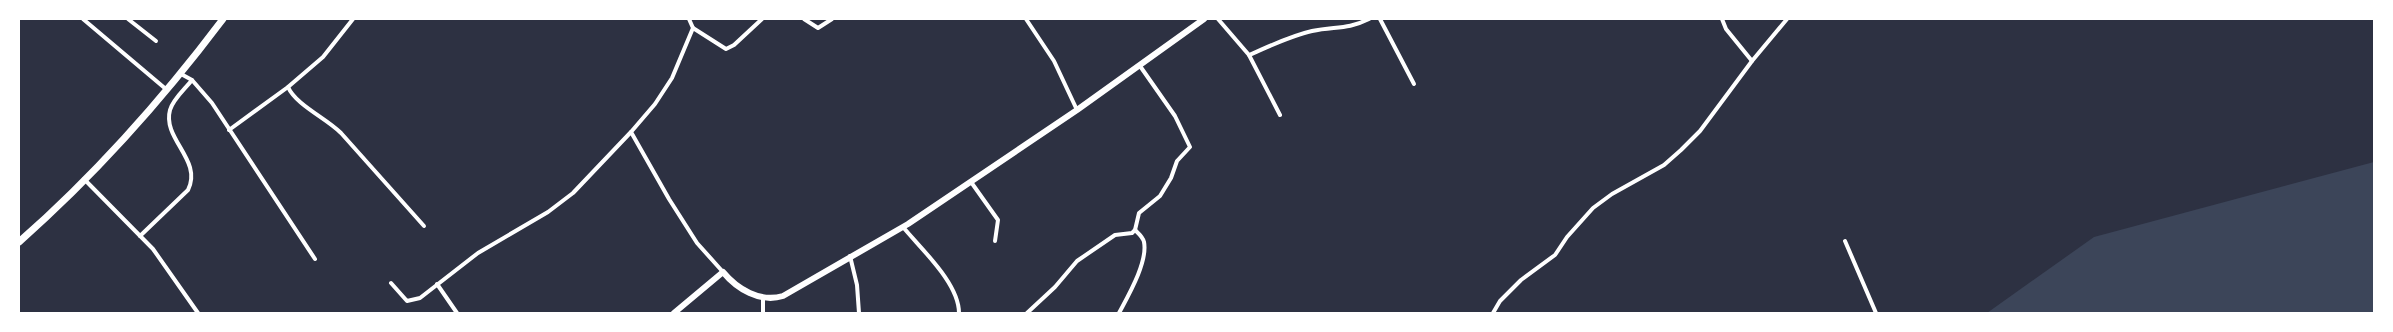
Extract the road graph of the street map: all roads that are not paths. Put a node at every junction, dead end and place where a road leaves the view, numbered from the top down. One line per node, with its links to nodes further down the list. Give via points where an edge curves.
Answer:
1 (83, 19): 25 (street)
2 (128, 19): 17 (street)
3 (223, 19): 21 (main road)
4 (354, 19): 24 (street, via 323,56)
5 (689, 19): 16 (street)
6 (762, 19): 16 (street, via 734,45 726,49)
7 (804, 19): 8 (street, via 818,28)
8 (832, 19)
9 (1026, 19): 26 (street, via 1054,61)
10 (1204, 19): 20 (street)
11 (1218, 19): 18 (street)
12 (1369, 19): 18 (street, via 1353,27 1293,36)
13 (1380, 19): 23 (street)
14 (1722, 19): 19 (street, via 1726,29)
15 (1787, 19): 19 (street)
16 (694, 28): 29 (street, via 672,78)
17 (156, 40)
18 (1249, 55): 27 (street)
19 (1752, 61): 53 (street, via 1700,131 1681,150 1664,165 1592,208 1555,255 1525,277 1500,301)
20 (1140, 66): 26 (street); 34 (street, via 1175,116 1190,147 1177,161 1160,196 1139,213)
21 (181, 74): 22 (street); 25 (main road)
22 (192, 80): 28 (street, via 203,91); 35 (street, via 173,104 169,122 191,168 192,182 188,190)
23 (1414, 84)
24 (288, 87): 28 (street); 32 (street, via 292,96 330,122 341,133)
25 (168, 91): 30 (main road)
26 (1077, 110): 31 (street)
27 (1280, 115)
28 (229, 130): 40 (street)
29 (631, 132): 41 (street, via 697,243); 43 (street, via 572,193 548,212 478,253)
30 (84, 179): 35 (street); 36 (main road)
31 (971, 182): 33 (street); 37 (street, via 998,220)
32 (424, 226)
33 (903, 227): 39 (street); 50 (street, via 952,287)
34 (1135, 230): 51 (street, via 1132,233 1115,235 1077,261 1055,287); 52 (street, via 1143,240 1145,248 1139,269)
35 (140, 236): 45 (street, via 178,283)
36 (20, 241)
37 (995, 241)
38 (1845, 241): 54 (street)
39 (850, 256): 44 (street, via 783,296); 49 (street, via 857,285)
40 (315, 259)
41 (722, 272): 44 (street, via 737,286); 47 (street)
42 (391, 283): 43 (street, via 404,298 412,302)
43 (437, 284): 46 (street)
44 (763, 298): 48 (street)
45 (198, 313)
46 (457, 313)
47 (674, 313)
48 (763, 313)
49 (859, 313)
50 (959, 313)
51 (1027, 313)
52 (1119, 313)
53 (1493, 313)
54 (1876, 313)

